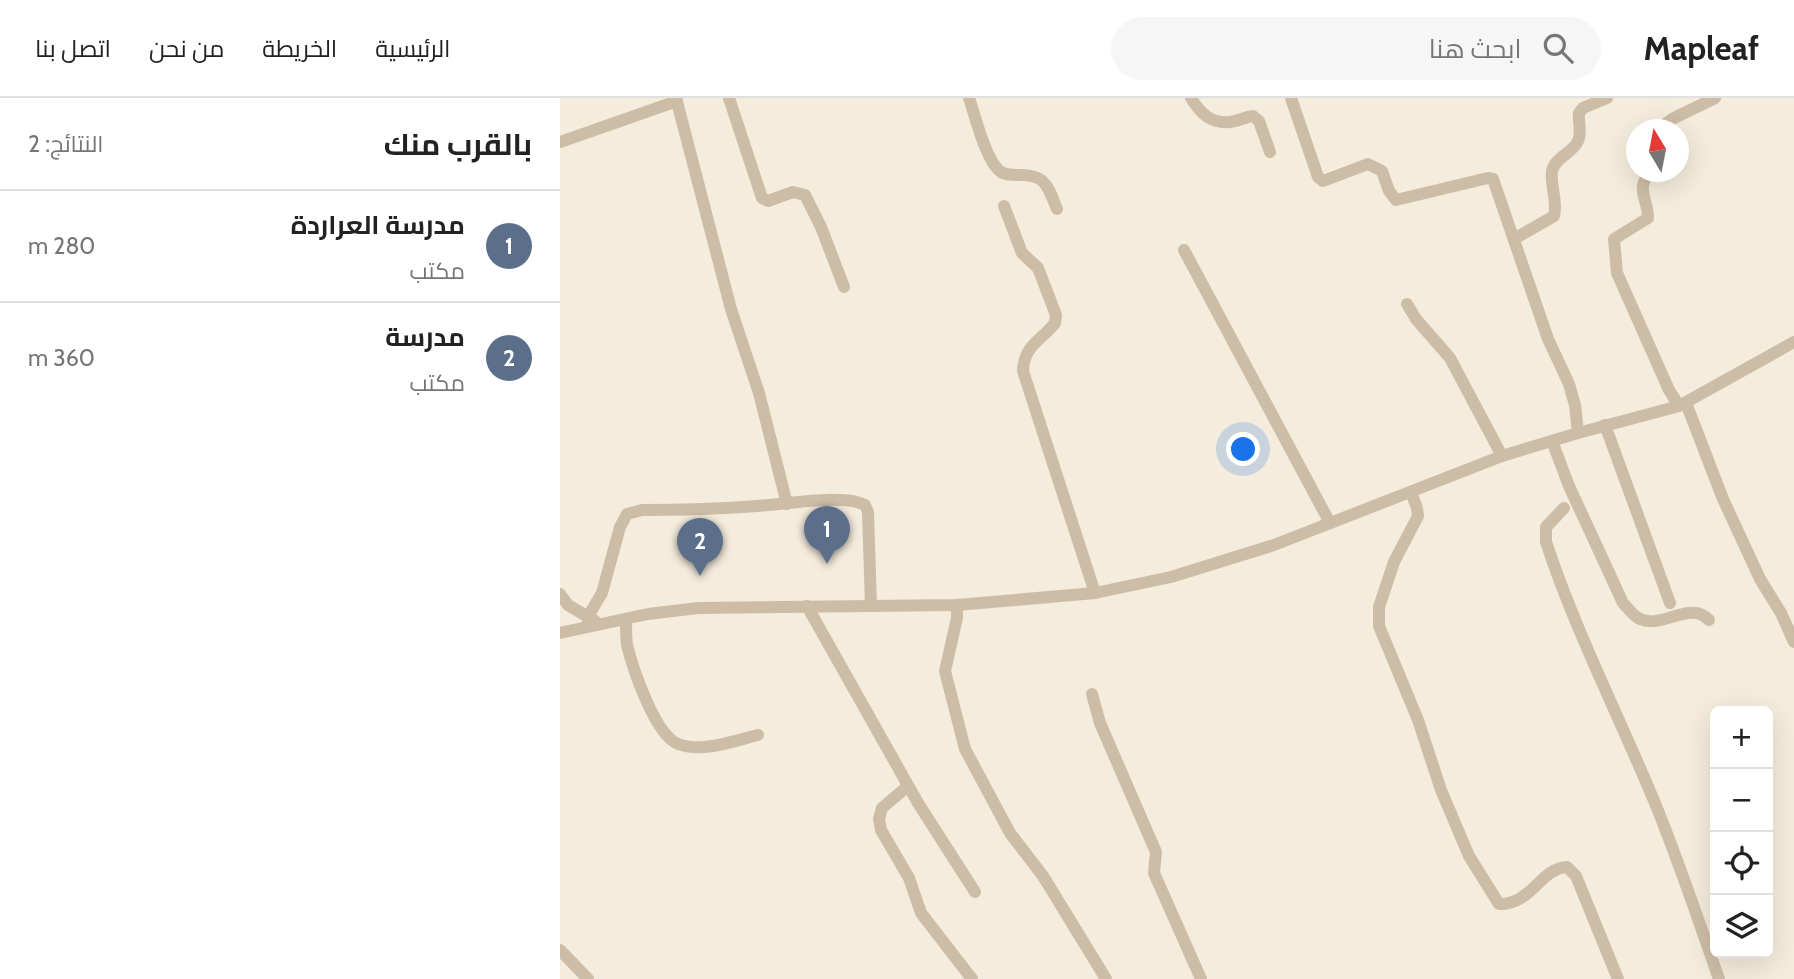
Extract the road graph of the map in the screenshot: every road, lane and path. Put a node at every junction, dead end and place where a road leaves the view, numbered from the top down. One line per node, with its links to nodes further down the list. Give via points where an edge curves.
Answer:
1 (729, 98): 16 (street, via 762,198 768,201 793,192 805,195)
2 (970, 98): 13 (street, via 998,169 1004,174 1042,179)
3 (1191, 98): 10 (street, via 1200,113 1214,120 1230,122 1254,116)
4 (1291, 98): 14 (street, via 1323,181 1368,164 1382,171 1396,200 1493,179)
5 (1607, 98): 14 (street, via 1579,113 1578,141 1554,166 1554,216)
6 (1715, 98): 8 (street)
7 (676, 99): 9 (street); 25 (street)
8 (1672, 119)
9 (560, 142)
10 (1270, 152)
11 (1645, 182): 19 (street, via 1647,218 1614,239 1616,267 1669,390)
12 (1004, 206): 28 (street, via 1016,243 1038,268 1056,315 1055,323 1023,358 1023,371)
13 (1057, 209)
14 (1514, 239): 21 (street, via 1548,339 1569,384)
15 (1184, 250): 27 (street)
16 (844, 287)
17 (1406, 304): 23 (street, via 1450,358)
18 (1793, 346): 19 (street)
19 (1683, 405): 20 (street); 39 (street, via 1760,579)
20 (1605, 425): 21 (street); 30 (street)
21 (1578, 433): 22 (street)
22 (1552, 441): 23 (street); 36 (street, via 1623,603 1637,618 1655,623 1692,612 1703,613)
23 (1502, 456): 24 (street)
24 (1411, 492): 27 (street); 49 (street, via 1418,516 1394,562 1379,607 1378,626 1469,856 1499,904 1520,901 1556,869 1571,870)
25 (787, 504): 33 (street, via 849,500 865,505); 34 (street, via 627,514 602,593)
26 (1564, 508): 50 (street, via 1546,527 1546,542 1660,817)
27 (1330, 523): 28 (street, via 1171,576)
28 (1095, 593): 31 (street)
29 (560, 594): 34 (street)
30 (1670, 603)
31 (957, 605): 33 (street); 47 (street, via 945,671 965,749 1010,833 1050,886)
32 (807, 606): 33 (street); 35 (street, via 698,608); 42 (street)
33 (871, 606)
34 (587, 618): 37 (street)
35 (626, 619): 37 (street); 41 (street, via 630,656 647,700 669,738 690,747)
36 (1709, 620)
37 (601, 624): 38 (street)
38 (560, 633)
39 (1794, 642)
40 (1092, 694): 48 (street, via 1104,734 1156,852 1154,873)
41 (758, 735)
42 (908, 786): 43 (street); 46 (street, via 882,808 881,830 909,878 922,913)
43 (975, 892)
44 (560, 950): 45 (street)
45 (588, 979)
46 (972, 979)
47 (1106, 979)
48 (1201, 979)
49 (1618, 979)
50 (1719, 979)

